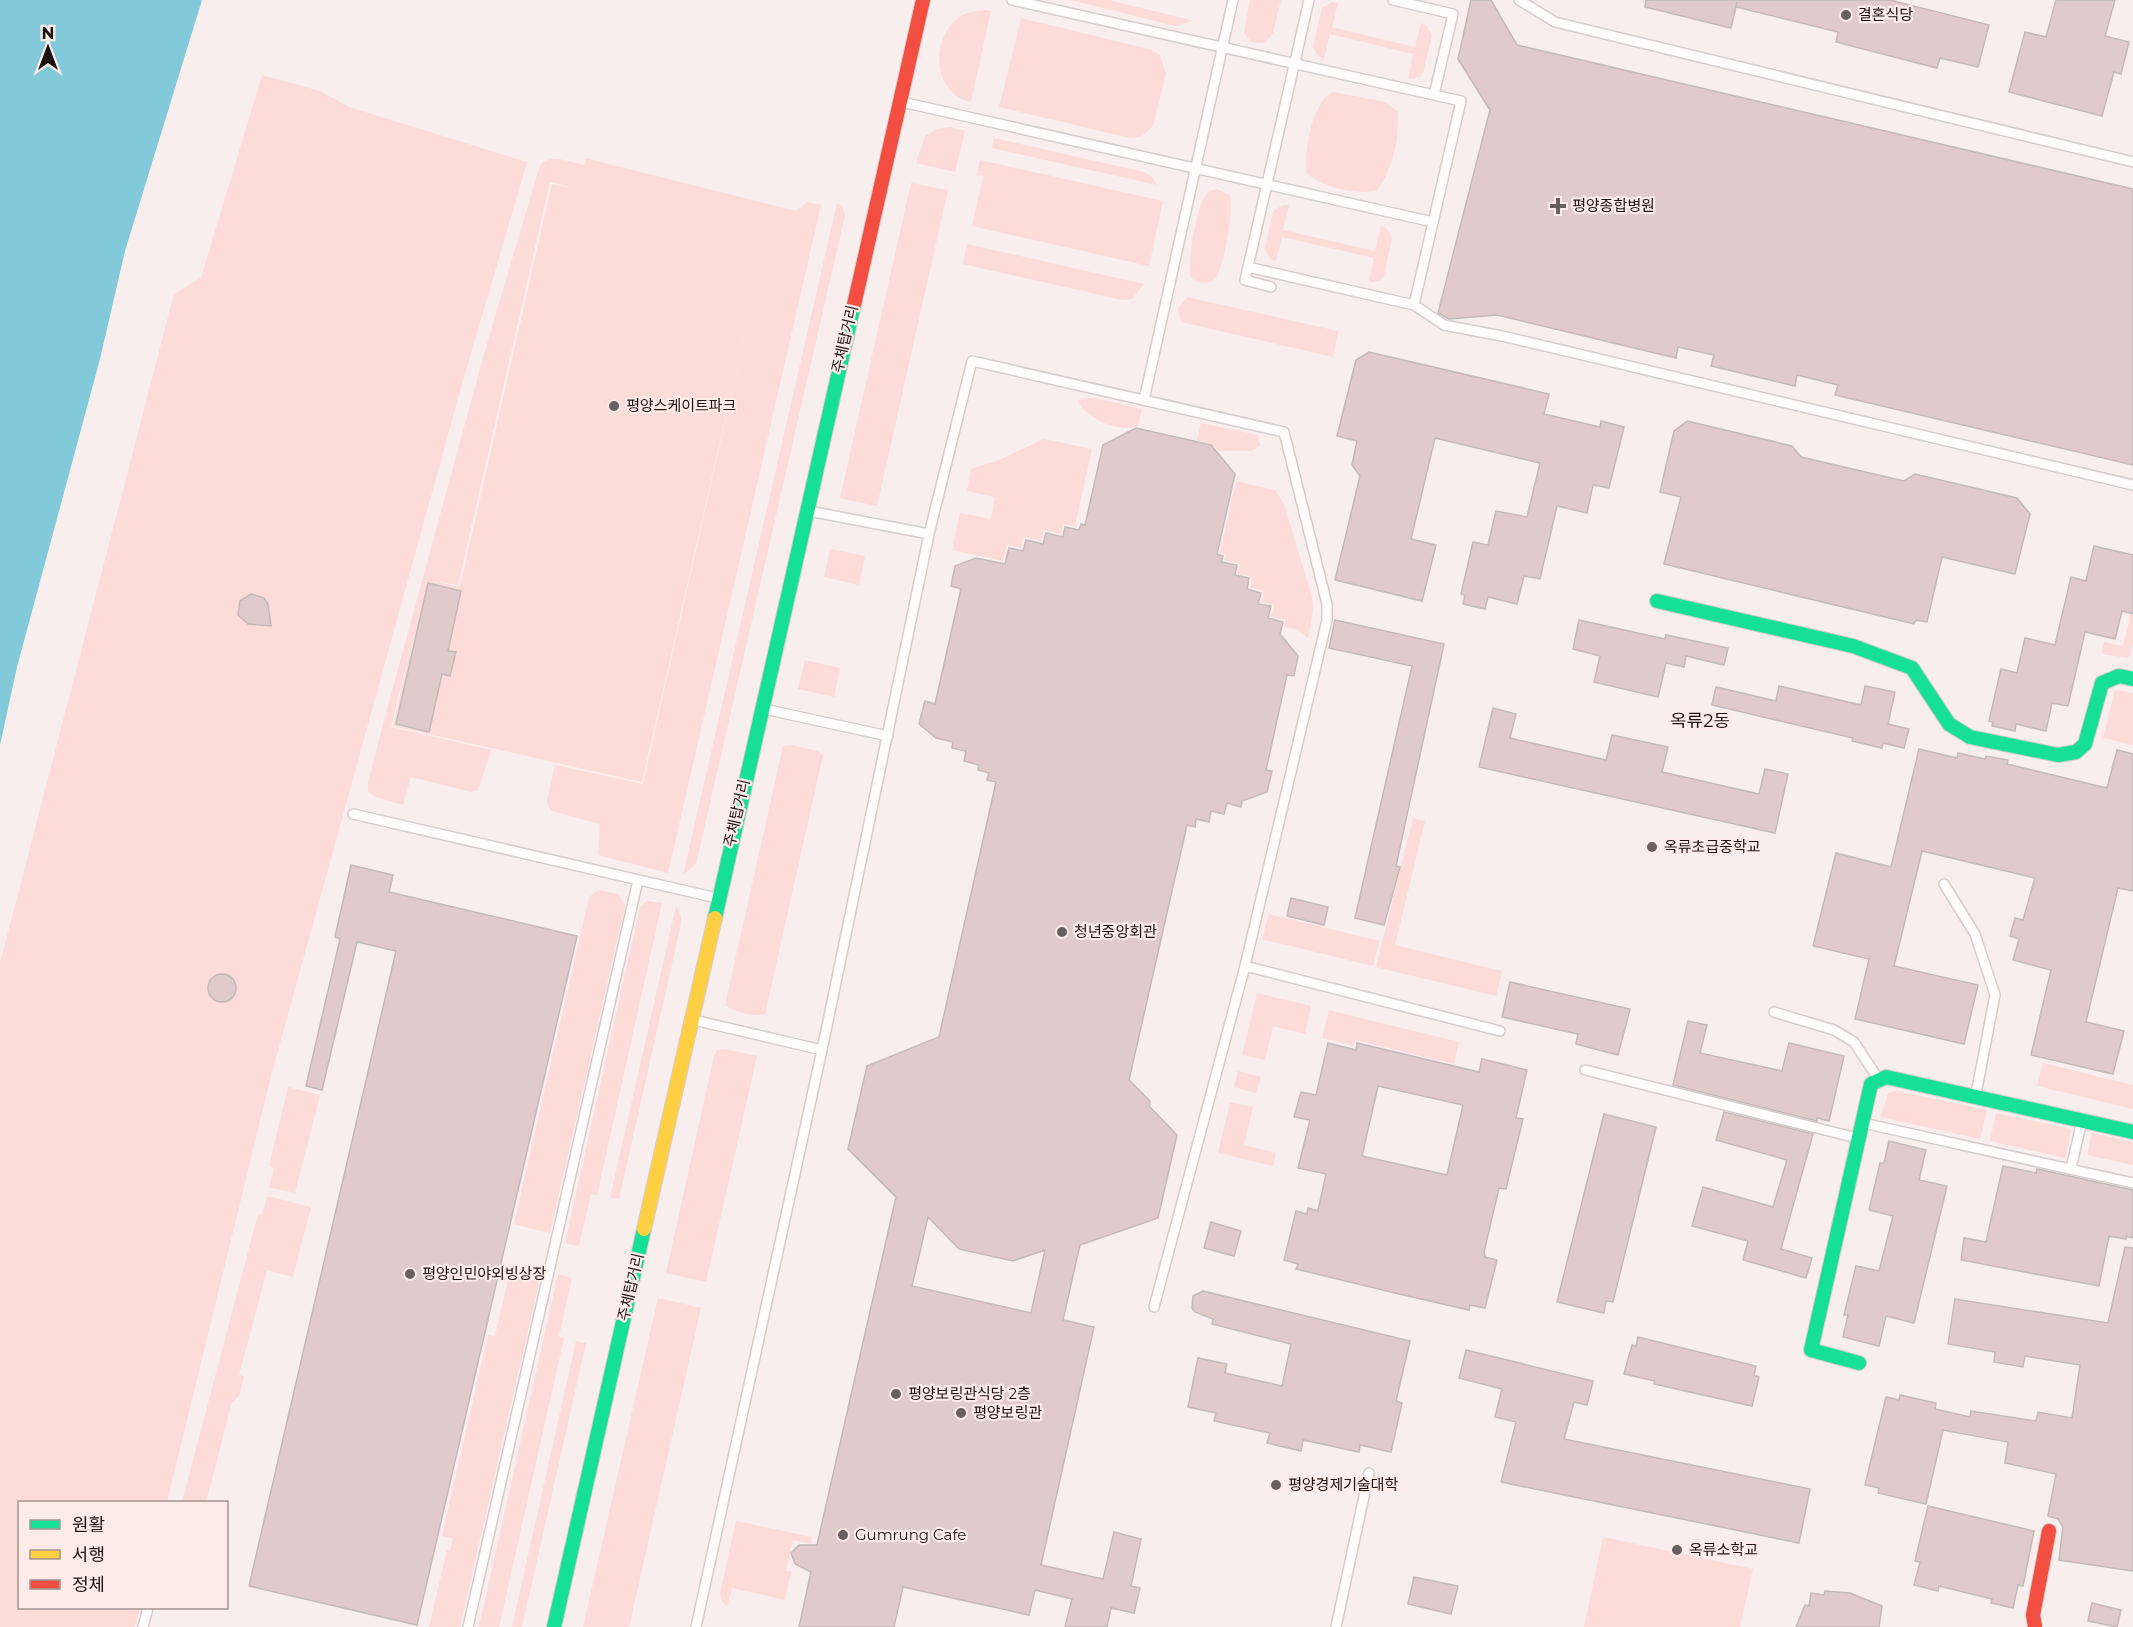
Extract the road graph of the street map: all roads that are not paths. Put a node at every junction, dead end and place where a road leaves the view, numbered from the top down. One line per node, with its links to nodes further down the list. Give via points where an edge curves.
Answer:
1 (923, 0): 10 (main road, 주체탑거리)
2 (1012, 0): 7 (lane)
3 (1233, 0): 7 (lane)
4 (1309, 0): 8 (lane)
5 (1393, 0): 9 (lane, via 1453,14)
6 (1519, 0): 11 (lane, via 1555,22)
7 (1223, 47): 8 (lane); 12 (lane)
8 (1295, 64): 9 (lane); 13 (lane)
9 (1434, 95): 14 (lane, via 1461,101)
10 (900, 101): 12 (lane); 20 (main road, 주체탑거리)
11 (2133, 162)
12 (1196, 168): 13 (lane); 18 (lane)
13 (1267, 184): 14 (lane); 15 (lane)
14 (1433, 222): 17 (lane)
15 (1248, 267): 16 (lane, via 1245,280); 17 (lane)
16 (1271, 286)
17 (1414, 305): 19 (lane, via 1444,325)
18 (1144, 400): 21 (lane, via 972,361); 30 (lane, via 1284,432 1327,604)
19 (2133, 485)
20 (806, 510): 21 (lane); 24 (main road, 주체탑거리)
21 (929, 534): 25 (lane)
22 (1657, 601): 23 (main road, via 1853,646 1912,668 1949,724 1970,737 2058,755 2076,752 2085,744 2102,683 2119,676)
23 (2133, 679)
24 (761, 708): 25 (lane); 29 (main road, 주체탑거리)
25 (888, 736): 34 (lane)
26 (353, 814): 27 (lane)
27 (638, 880): 29 (lane); 50 (lane)
28 (1944, 884): 37 (lane, via 1975,934 1995,995)
29 (717, 898): 32 (main road, 주체탑거리)
30 (1245, 966): 33 (lane); 44 (lane)
31 (1774, 1012): 36 (lane, via 1834,1030 1854,1042)
32 (692, 1019): 34 (lane); 51 (main road, 주체탑거리)
33 (1500, 1031)
34 (822, 1050): 52 (lane)
35 (1586, 1070): 41 (lane)
36 (1878, 1078): 37 (main road); 39 (main road, via 1871,1084)
37 (1976, 1097): 38 (main road)
38 (2082, 1120): 40 (main road); 42 (lane)
39 (1861, 1123): 41 (main road); 42 (lane)
40 (2133, 1132)
41 (1857, 1138): 45 (main road, via 1811,1350)
42 (2071, 1168): 43 (lane)
43 (2133, 1183)
44 (1154, 1307)
45 (1859, 1363)
46 (1369, 1473): 53 (lane)
47 (2049, 1531): 54 (main road, via 2033,1615)
48 (148, 1609): 49 (lane)
49 (143, 1627)
50 (468, 1627)
51 (554, 1627)
52 (696, 1627)
53 (1336, 1627)
54 (2036, 1627)

